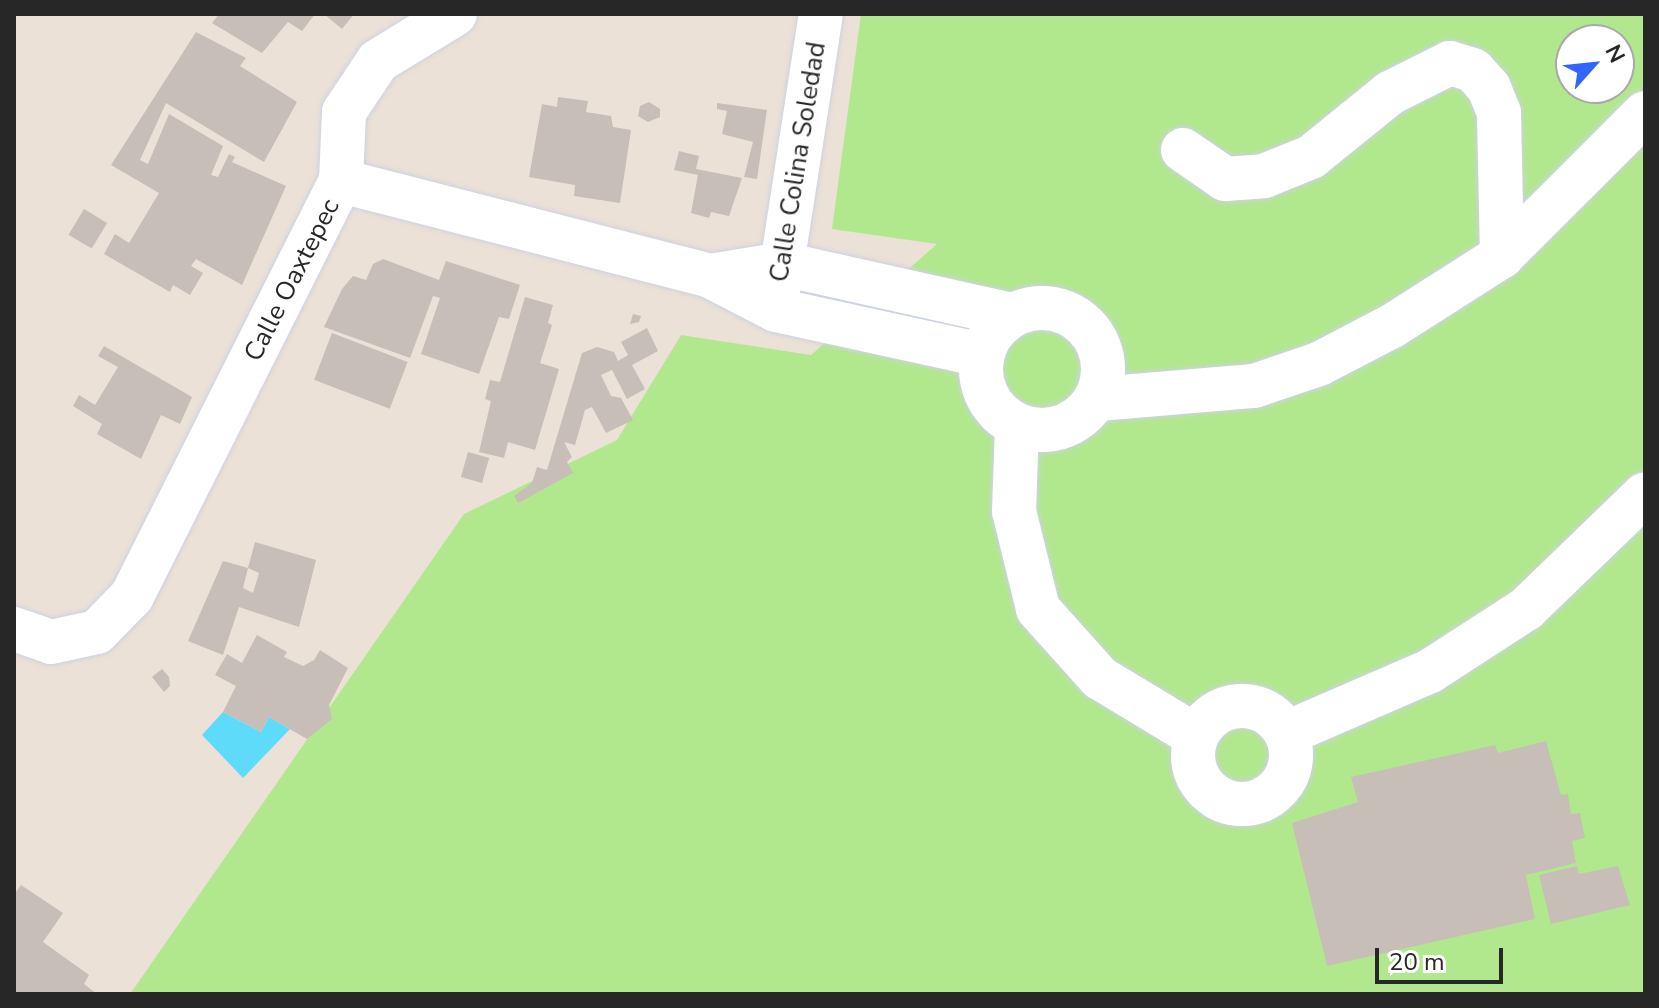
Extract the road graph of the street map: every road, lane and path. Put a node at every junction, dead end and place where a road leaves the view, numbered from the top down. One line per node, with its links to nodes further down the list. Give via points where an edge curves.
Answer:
1 (455, 14): 5 (street, via 378,61 344,112)
2 (821, 14): 7 (street, Calle Colina Soledad)
3 (1645, 113): 6 (street)
4 (1183, 150): 6 (street, via 1225,179 1264,176 1311,157 1390,93 1450,63 1473,70 1489,88 1499,113)
5 (341, 181): 8 (street, Calle Oaxtepec); 15 (street, Calle Oaxtepec, via 132,596 97,632 51,642)
6 (1502, 256): 12 (street, via 1392,326 1319,364 1254,386)
7 (783, 264): 8 (street, Calle Oaxtepec); 9 (street, Calle Colina Soledad); 10 (street)
8 (710, 276): 9 (street, Calle Oaxtepec)
9 (776, 310): 11 (street, Calle Oaxtepec)
10 (1011, 315): 11 (street, via 992,332); 12 (street, via 1041,307 1072,314 1095,337 1104,367)
11 (982, 355): 13 (street, via 982,383 995,409)
12 (1098, 399): 13 (street, via 1076,422 1045,432)
13 (1017, 426): 17 (street, via 1014,511 1038,609 1100,678)
14 (1645, 494): 16 (street, via 1526,609 1430,671)
15 (14, 629)
16 (1287, 733): 17 (street, via 1267,712 1241,705 1215,713); 17 (street, via 1292,765 1287,775 1275,794 1244,806 1212,795 1194,768)
17 (1196, 736)

